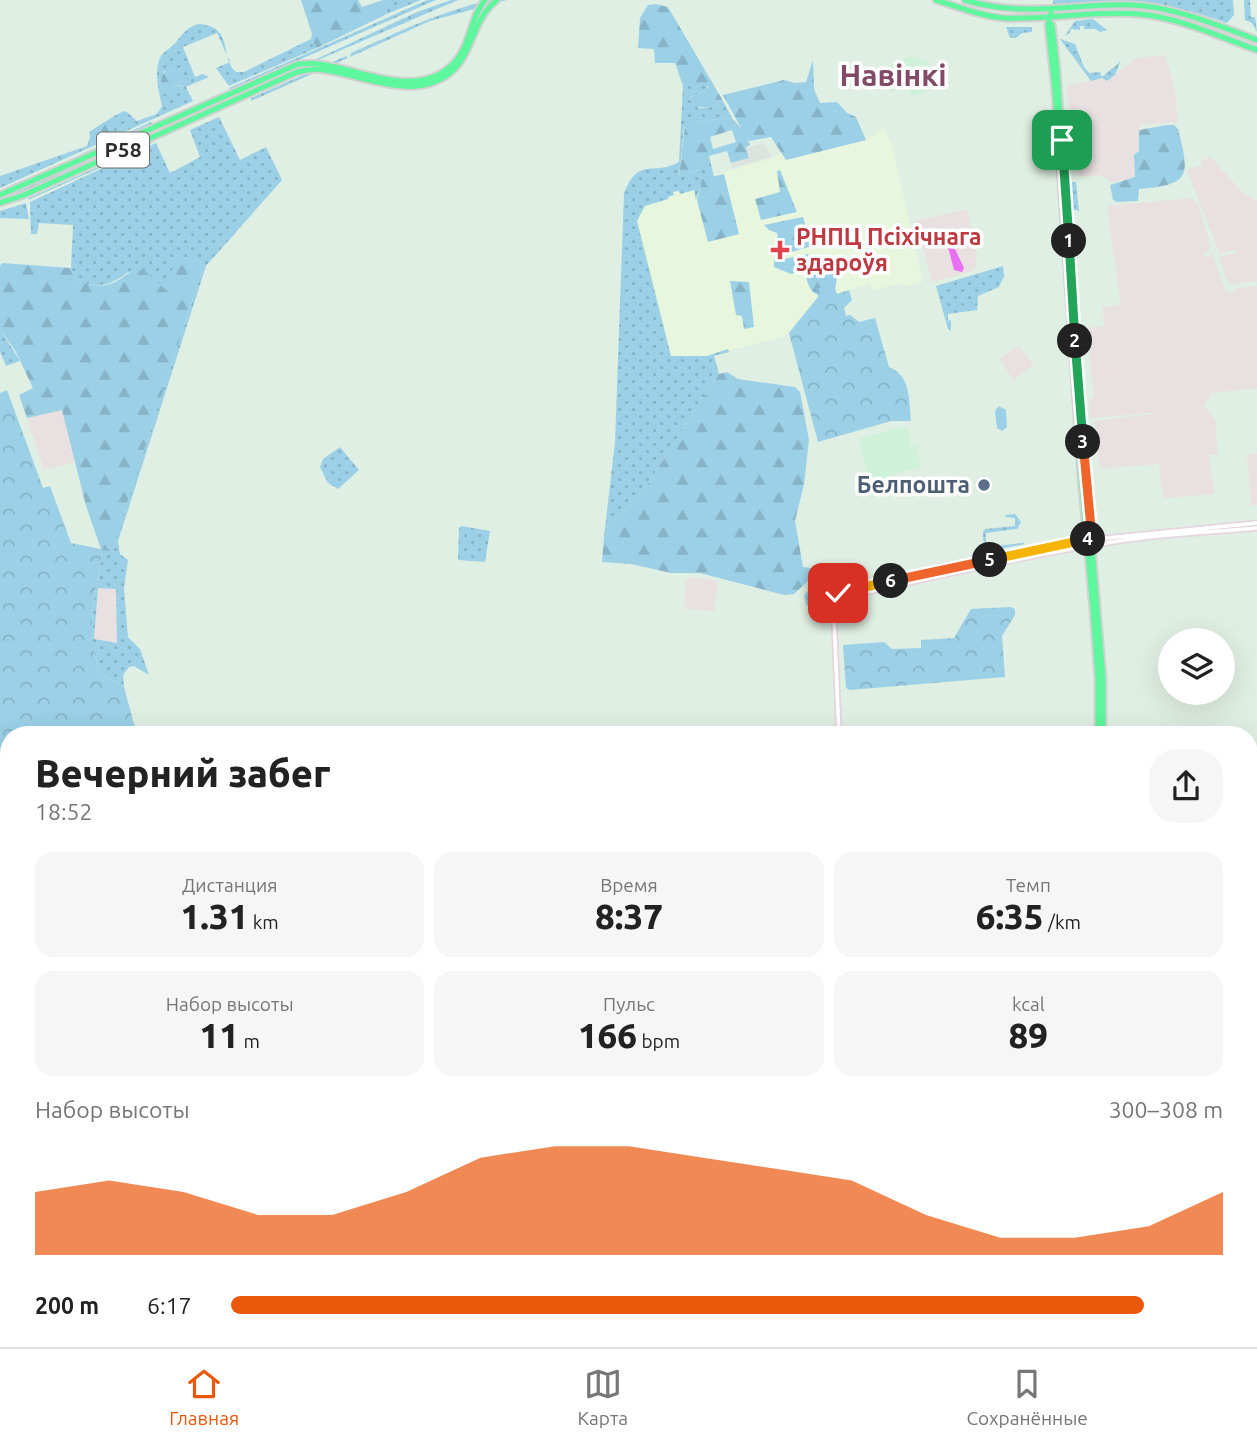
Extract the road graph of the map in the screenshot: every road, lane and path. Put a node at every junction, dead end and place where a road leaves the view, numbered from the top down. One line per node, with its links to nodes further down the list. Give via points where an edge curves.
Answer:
1 (485, 0): 13 (main road, Р58, via 462,52 434,76 391,81 316,63 298,64)
2 (497, 0): 13 (main road, Р58, via 478,21 466,55 443,78 418,85 391,85 313,69)
3 (936, 0): 8 (main road, via 1001,18)
4 (965, 0): 6 (main road, via 994,8)
5 (1101, 6): 6 (main road); 7 (main road); 9 (main road, via 1154,7)
6 (1052, 9): 8 (main road)
7 (1102, 14): 8 (main road); 11 (main road, via 1171,19)
8 (1049, 20): 17 (main road, via 1057,70)
9 (1236, 32): 10 (main road); 11 (main road)
10 (1257, 40)
11 (1233, 41): 12 (main road)
12 (1257, 50)
13 (274, 78): 14 (main road, Р58); 15 (main road, Р58)
14 (0, 195)
15 (0, 203)
16 (1257, 526): 17 (street)
17 (1090, 543): 18 (street); 18 (street, via 833,594); 20 (main road)
18 (833, 600): 19 (street)
19 (839, 726)
20 (1101, 726)

